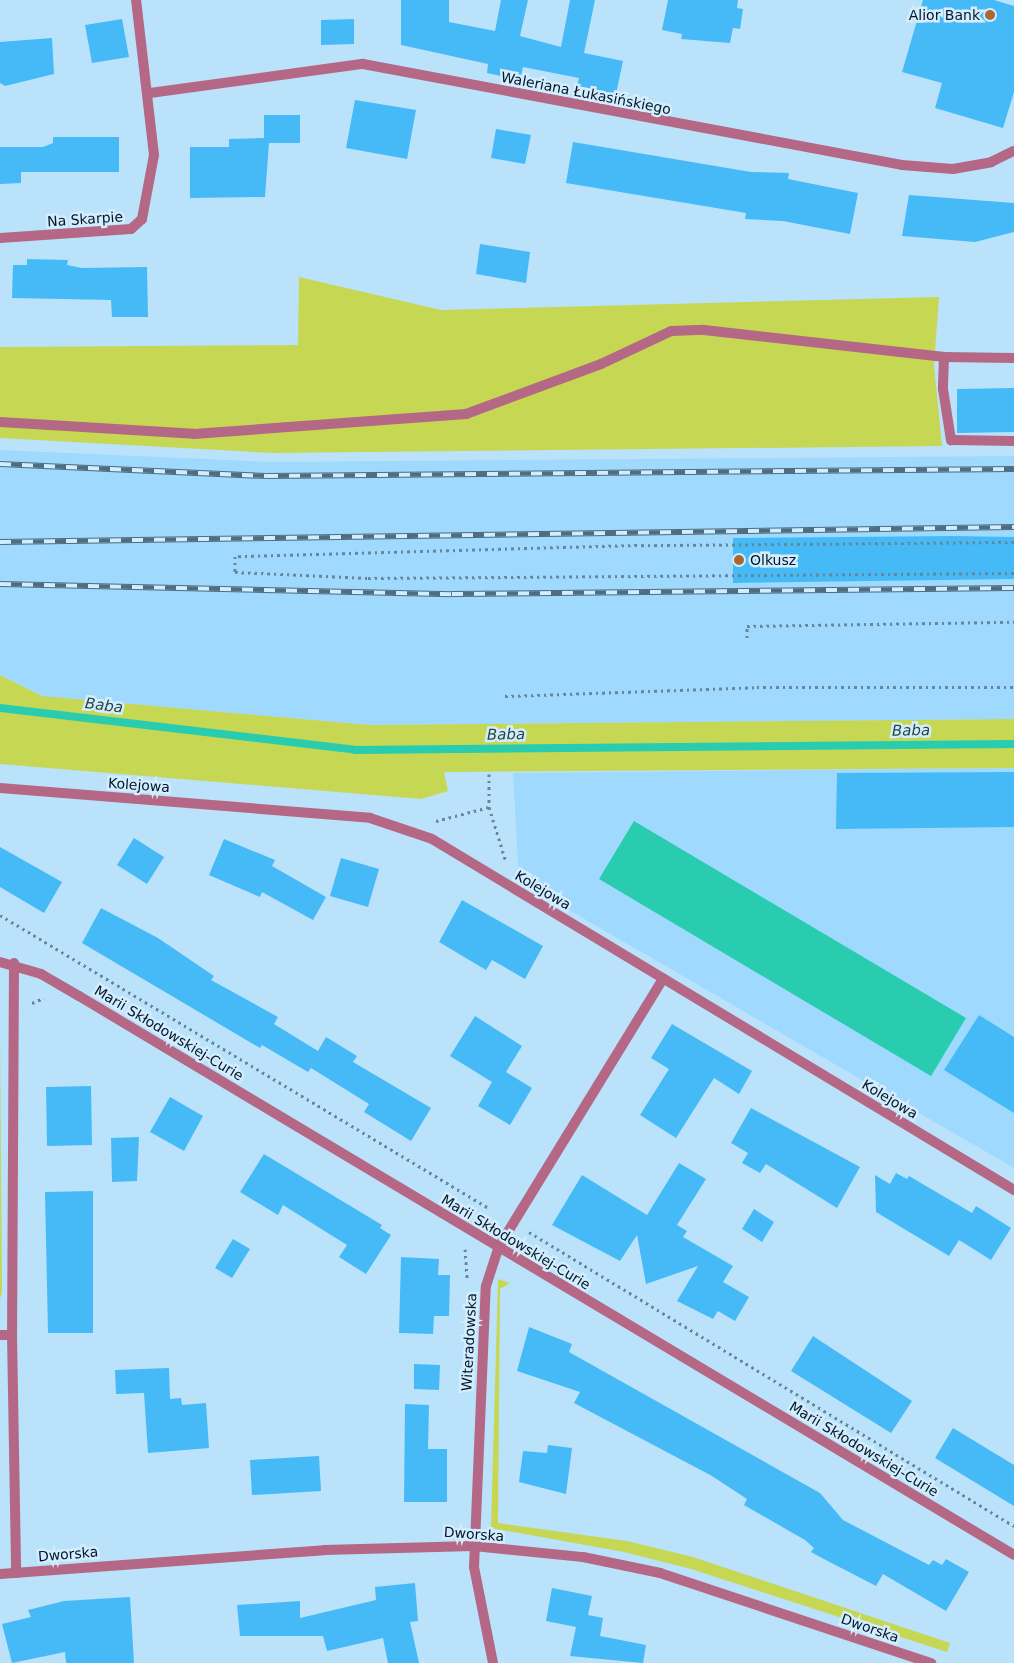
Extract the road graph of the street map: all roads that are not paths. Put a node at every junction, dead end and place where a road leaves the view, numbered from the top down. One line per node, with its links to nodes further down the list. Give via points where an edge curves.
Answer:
1 (136, 0): 2 (street)
2 (150, 93): 3 (street, Waleriana Łukasińskiego, via 363,64 902,165 953,169 991,162); 4 (street, Na Skarpie, via 154,155 147,206 131,229)
3 (1014, 151)
4 (0, 238)
5 (944, 357): 6 (street); 7 (street, via 704,330 671,330 601,364 466,414 194,434); 8 (street, via 943,389 951,440)
6 (1014, 358)
7 (0, 422)
8 (1014, 441)
9 (0, 788): 12 (street, Kolejowa, via 370,818 432,839)
10 (0, 962): 11 (street, Marii Skłodowskiej-Curie)
11 (14, 963): 14 (street, Marii Skłodowskiej-Curie, via 72,991); 16 (street)
12 (663, 979): 13 (street, Kolejowa); 14 (street, Witeradowska)
13 (1014, 1190)
14 (498, 1248): 17 (street, Witeradowska, via 486,1286); 18 (street, Marii Skłodowskiej-Curie)
15 (0, 1335): 16 (street)
16 (12, 1335): 19 (street)
17 (474, 1546): 19 (street, Dworska, via 324,1550); 21 (street, Witeradowska, via 474,1567); 22 (street, Dworska, via 583,1557 660,1573)
18 (1014, 1555)
19 (16, 1573): 20 (street, Dworska)
20 (0, 1574)
21 (493, 1663)
22 (931, 1663)

